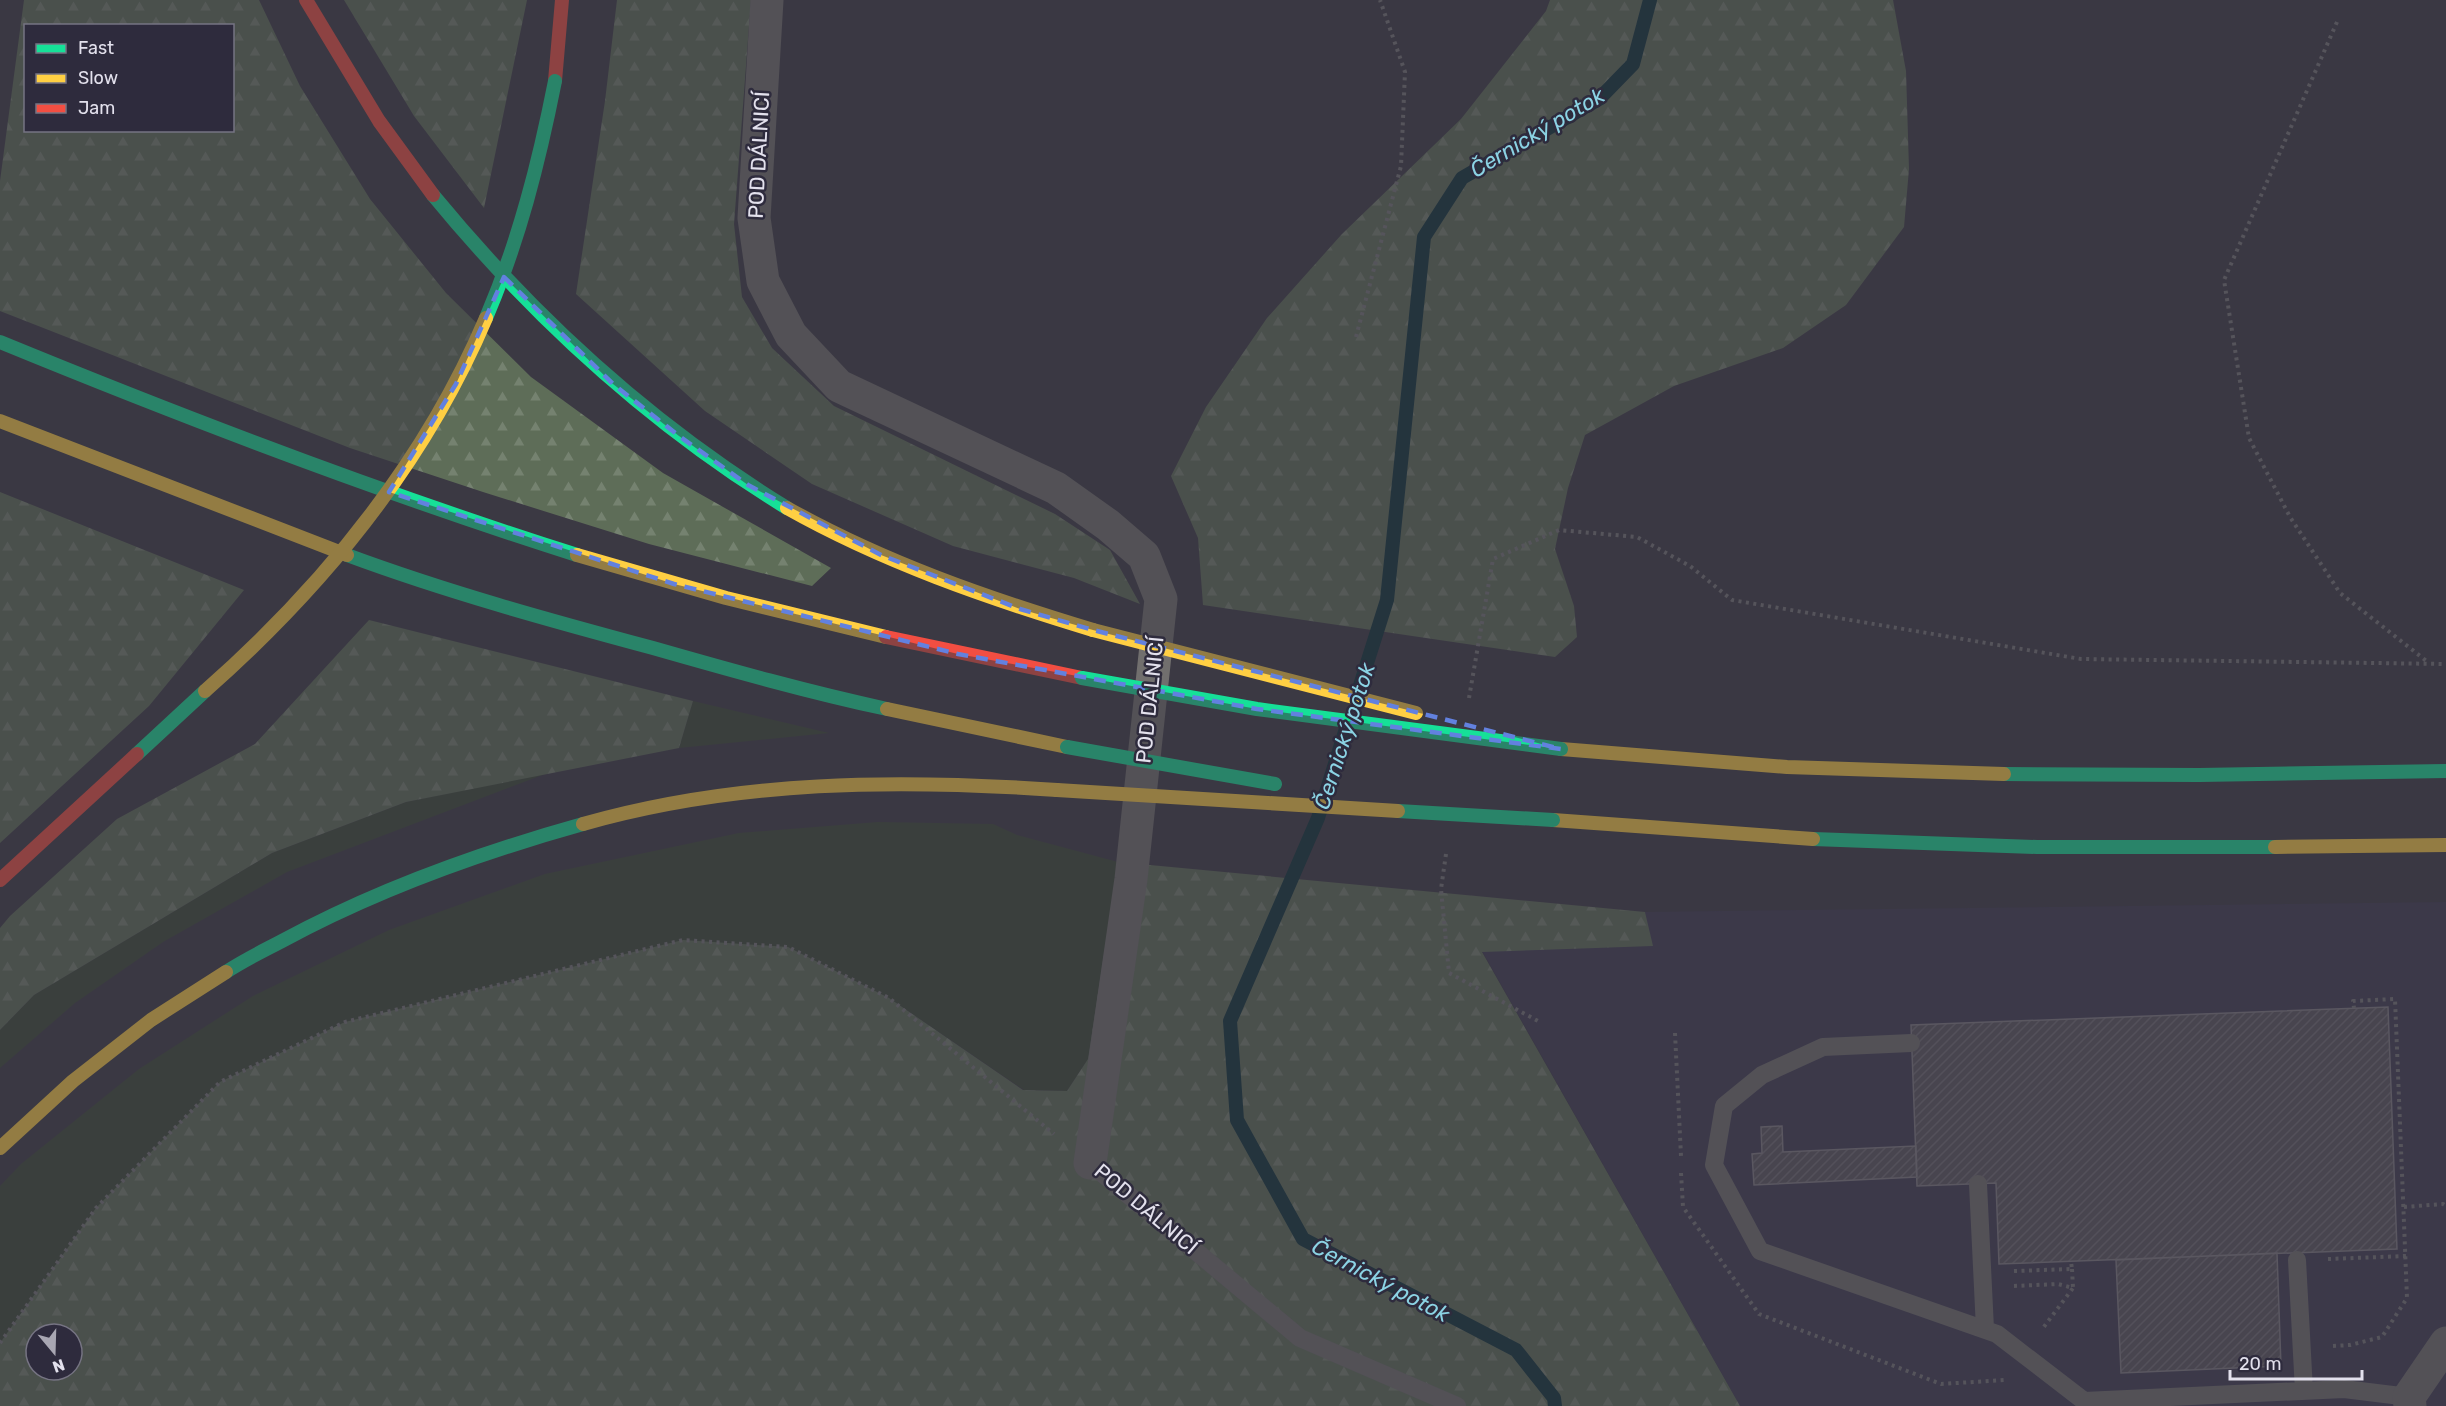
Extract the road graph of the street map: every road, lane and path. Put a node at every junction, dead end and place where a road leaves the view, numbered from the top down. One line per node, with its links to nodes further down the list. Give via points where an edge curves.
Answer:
1 (306, 0): 12 (highway, bridge, via 389,137 493,266 613,384 740,479 813,522 881,555 1020,609)
2 (562, 0): 19 (highway, bridge, via 545,140 512,256 456,384 415,454 355,538 264,638)
3 (767, 0): 24 (street, POD DÁLNICÍ, via 754,218 763,281 791,335 838,386 1056,488 1108,525 1144,556 1161,599 1131,879)
4 (1380, 0): 6 (path, via 1405,72 1401,166)
5 (2337, 22): 9 (path, via 2224,280 2249,438 2290,517 2340,593)
6 (1356, 337)
7 (0, 342): 12 (highway, bridge, via 282,454 527,538 674,584 835,626 958,654 1257,709)
8 (0, 421): 14 (highway, bridge, via 415,580 531,615 831,697 1067,747)
9 (2430, 663): 10 (path); 11 (path, via 2081,659 1732,600 1690,566 1637,537 1559,530 1493,559)
10 (2446, 664)
11 (1468, 707)
12 (1561, 748): 13 (highway, via 1786,767 1962,774 2225,776)
13 (2446, 771)
14 (1293, 786)
15 (1350, 794): 16 (highway, bridge)
16 (1553, 820): 18 (highway, via 1792,839 1981,847); 23 (highway, bridge, via 962,782 846,784 701,798 614,815 446,866 364,899 288,937 142,1027 75,1078)
17 (1447, 844): 21 (path, via 1441,889 1449,973)
18 (2446, 844)
19 (0, 880)
20 (2354, 1008): 27 (path, via 2353,1001 2395,999)
21 (1538, 1021)
22 (1911, 1043): 32 (lane, via 1823,1047 1761,1075 1724,1106 1714,1165 1760,1251)
23 (0, 1148)
24 (1090, 1163): 33 (path, via 889,998 788,947 683,940 345,1022 220,1082 96,1208); 38 (lane, POD DÁLNICÍ, via 1300,1338)
25 (1978, 1184): 32 (lane)
26 (2446, 1206): 27 (path)
27 (2404, 1207): 28 (path)
28 (2406, 1256): 29 (path); 35 (path, via 2407,1298 2382,1337 2325,1347)
29 (2297, 1260): 36 (lane)
30 (2072, 1269): 31 (path)
31 (2073, 1288)
32 (1985, 1329): 36 (lane, via 1997,1334 2084,1401)
33 (0, 1343)
34 (2446, 1343): 37 (street)
35 (2327, 1390): 36 (lane); 37 (lane, via 2344,1389)
36 (2304, 1391)
37 (2406, 1403)
38 (1457, 1406)

